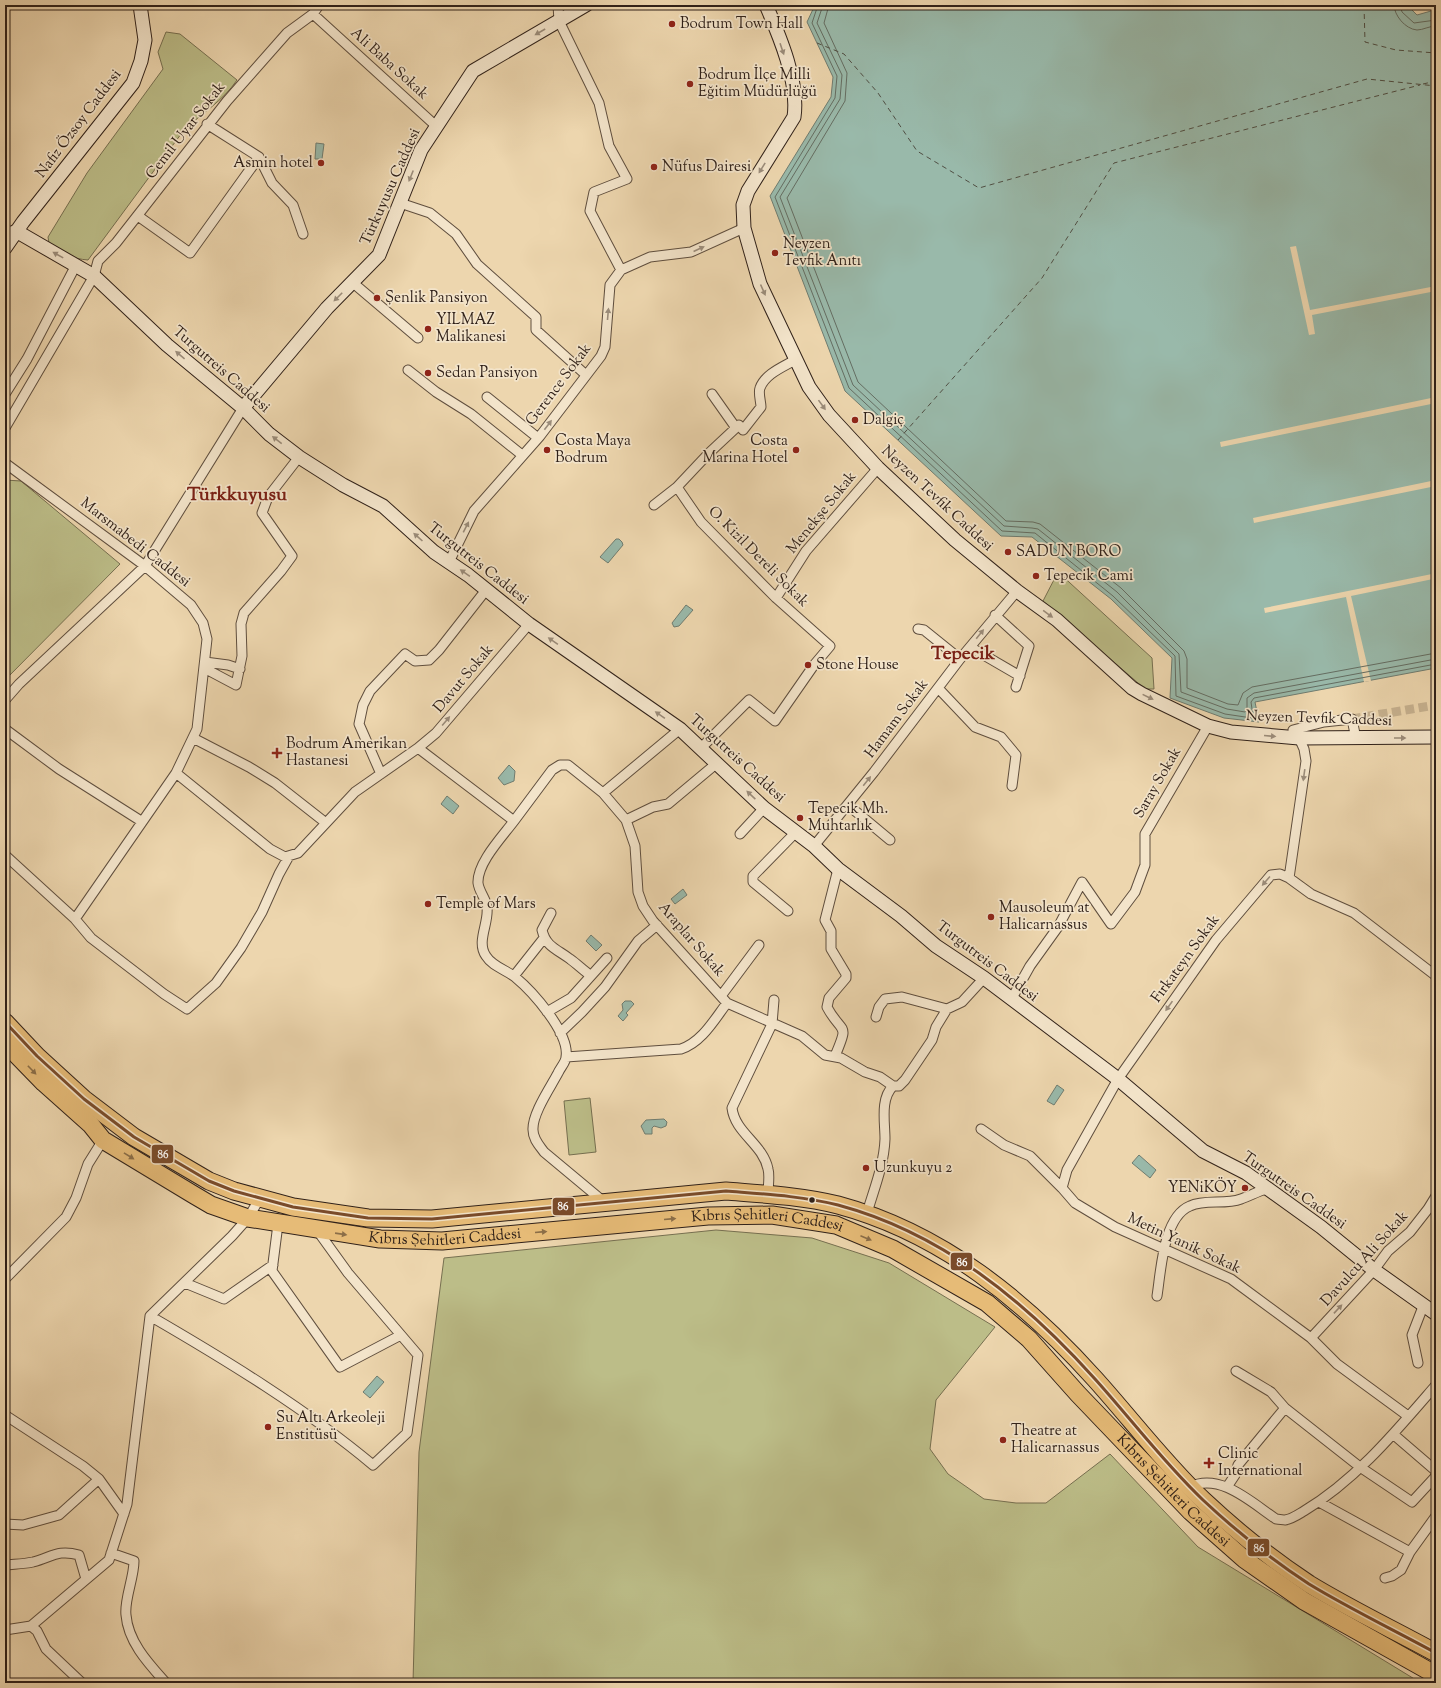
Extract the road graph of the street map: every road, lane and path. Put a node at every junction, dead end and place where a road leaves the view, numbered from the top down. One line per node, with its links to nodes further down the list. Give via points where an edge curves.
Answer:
1 (140, 5): 14 (main road, Nafiz Özsoy Caddesi, via 144,40 141,61 133,83)
2 (319, 5): 6 (street)
3 (558, 5): 7 (street)
4 (586, 5): 7 (main road, Türkuyusu Caddesi)
5 (766, 5): 13 (main road, Neyzen Tevfik Caddesi, one-way to 13, via 794,84 796,105 794,117 748,191 743,205)
6 (313, 14): 8 (street, Cemil Uyar Sokak, via 287,33); 9 (street, Ali Baba Sokak)
7 (559, 21): 9 (main road, Türkuyusu Caddesi, one-way to 9, via 473,71); 18 (street, via 599,102 609,146 627,179 594,192 590,207)
8 (207, 124): 10 (street); 12 (street, Cemil Uyar Sokak)
9 (436, 126): 11 (main road, Türkuyusu Caddesi, one-way to 11, via 421,150)
10 (259, 157): 12 (street, via 190,253); 15 (street, via 272,183 293,205)
11 (400, 203): 20 (main road, Türkuyusu Caddesi, via 379,255); 24 (street, via 430,213 456,234 477,264 536,317 536,330)
12 (138, 216): 19 (street, Cemil Uyar Sokak, via 98,261)
13 (744, 228): 18 (street, one-way to 13, via 650,257 691,252); 22 (main road, Neyzen Tevfik Caddesi, one-way to 22, via 760,284)
14 (11, 231): 16 (main road, Nafiz Özsoy Caddesi); 17 (main road, Turgutreis Caddesi, one-way to 14)
15 (303, 234)
16 (5, 248)
17 (76, 265): 19 (main road, Turgutreis Caddesi); 25 (street, via 27,359)
18 (621, 270): 24 (street, Gerence Sokak, one-way to 18, via 605,347 610,286)
19 (94, 276): 28 (main road, Turgutreis Caddesi, one-way to 19, via 167,345); 29 (street, Cemil Uyar Sokak)
20 (352, 282): 21 (street); 28 (main road, Türkuyusu Caddesi, one-way to 28)
21 (418, 338)
22 (795, 360): 30 (street, via 770,374 760,389 761,407 743,430 739,425); 35 (main road, Neyzen Tevfik Caddesi, one-way to 35, via 809,387 829,415)
23 (408, 370): 32 (street, via 436,392 471,414)
24 (586, 375): 31 (street, Gerence Sokak, one-way to 24)
25 (6, 389)
26 (712, 394): 30 (street)
27 (487, 397): 31 (street)
28 (243, 408): 33 (main road, Turgutreis Caddesi, one-way to 28, via 269,434); 39 (street)
29 (5, 428)
30 (736, 428): 36 (street)
31 (538, 438): 32 (street, Gerence Sokak)
32 (522, 455): 38 (street, Gerence Sokak, one-way to 32, via 474,511)
33 (299, 457): 38 (main road, Turgutreis Caddesi, one-way to 33, via 434,552 384,506 343,485); 49 (street, via 268,497 262,513 292,556 244,613 241,624)
34 (5, 463): 39 (street, Marsmabedi Caddesi)
35 (878, 468): 41 (main road, Neyzen Tevfik Caddesi, via 955,540); 42 (street, Menekşe Sokak, via 806,551)
36 (677, 487): 37 (street); 42 (street, O. Kizil Dereli Sokak, via 701,522)
37 (654, 505)
38 (449, 562): 40 (main road, Turgutreis Caddesi, one-way to 38)
39 (145, 566): 48 (street, Marsmabedi Caddesi, via 191,605 203,623 207,639); 53 (street)
40 (486, 590): 44 (main road, Turgutreis Caddesi); 65 (street, via 429,660 415,661 405,654 370,691 359,724)
41 (1017, 591): 43 (street, Hamam Sokak); 54 (main road, Neyzen Tevfik Caddesi, one-way to 54, via 1057,620 1132,688)
42 (776, 598): 62 (street, O. Kizil Dereli Sokak, via 830,646 775,721 749,700)
43 (995, 615): 46 (street, Hamam Sokak, one-way to 43); 50 (street, via 1029,646)
44 (529, 624): 56 (main road, Turgutreis Caddesi, one-way to 44); 61 (street, Davut Sokak, one-way to 44, via 436,733)
45 (918, 629): 47 (street, via 924,630)
46 (970, 647): 47 (street, Hamam Sokak); 50 (street)
47 (960, 658): 52 (street, Hamam Sokak)
48 (204, 665): 49 (street, via 228,665); 49 (street, via 236,685); 60 (street, Marsmabedi Caddesi, via 197,729)
49 (240, 669)
50 (1020, 676): 51 (street)
51 (1016, 687)
52 (938, 688): 66 (street, via 975,728 1001,737 1016,755); 68 (street, Hamam Sokak, one-way to 52)
53 (5, 700)
54 (1208, 726): 57 (main road, Neyzen Tevfik Caddesi, one-way to 57, via 1231,732); 95 (street, Saray Sokak, via 1145,834 1145,865 1135,892 1111,924 1082,882 1058,927 1030,966)
55 (5, 729): 71 (street, via 59,769)
56 (680, 729): 62 (main road, Turgutreis Caddesi); 67 (street)
57 (1296, 734): 58 (street, via 1324,722 1352,719); 59 (main road, Neyzen Tevfik Caddesi, one-way to 59); 81 (street, one-way to 81, via 1304,749 1306,761)
58 (1355, 734)
59 (1436, 737)
60 (193, 738): 64 (street, Marsmabedi Caddesi); 73 (street, via 275,783)
61 (418, 748): 65 (street); 72 (street)
62 (701, 748): 63 (main road, Turgutreis Caddesi)
63 (717, 763): 69 (main road, Turgutreis Caddesi, one-way to 63); 70 (street, via 668,804 653,807)
64 (176, 773): 71 (street, Marsmabedi Caddesi); 79 (street, via 270,849 285,857)
65 (380, 774): 73 (street, via 355,792)
66 (1012, 786)
67 (603, 793): 70 (street, Araplar Sokak); 72 (street, Araplar Sokak, via 568,765 560,765 552,770)
68 (848, 805): 76 (street); 77 (street, Hamam Sokak)
69 (764, 808): 74 (main road, Turgutreis Caddesi); 75 (street)
70 (626, 820): 85 (street, Araplar Sokak, via 634,846 638,892 643,906)
71 (141, 821): 84 (street, Marsmabedi Caddesi)
72 (514, 822): 89 (street, via 480,867 478,883 488,907 482,938 485,956)
73 (326, 823): 79 (street, via 298,853)
74 (797, 831): 77 (main road, Turgutreis Caddesi); 82 (street, via 753,876 753,882)
75 (740, 834)
76 (890, 840)
77 (814, 846): 80 (main road, Turgutreis Caddesi)
78 (5, 856): 84 (street)
79 (289, 856): 84 (street, via 241,948 216,983 187,1009 91,938)
80 (838, 869): 92 (main road, Turgutreis Caddesi, via 936,946); 103 (street, via 825,920 831,931 831,949 846,974 846,978 829,998 827,1007 844,1034)
81 (1290, 878): 91 (street, via 1310,894 1354,913); 105 (street, Fırkateyn Sokak, one-way to 105, via 1280,874 1272,875 1216,940)
82 (788, 911)
83 (551, 912): 86 (street, via 542,930)
84 (76, 919)
85 (657, 925): 93 (street, Araplar Sokak); 101 (street, via 638,941 605,987)
86 (544, 938): 89 (street); 90 (street, via 548,944)
87 (759, 944): 93 (street)
88 (607, 958): 90 (street)
89 (514, 976): 97 (street)
90 (590, 976): 97 (street, via 571,998)
91 (1436, 976)
92 (984, 978): 95 (main road, Turgutreis Caddesi); 96 (street, via 962,1002)
93 (724, 1000): 100 (street, Araplar Sokak); 104 (street, via 701,1037 692,1045 680,1049)
94 (774, 1000): 100 (street)
95 (1011, 1000): 105 (main road, Turgutreis Caddesi)
96 (947, 1008): 98 (street, via 902,998 885,999); 106 (street, via 932,1040 905,1080 899,1086)
97 (547, 1012): 101 (street)
98 (876, 1017)
99 (5, 1022): 113 (highway, Kıbrıs Şehitleri Caddesi, via 37,1056 84,1098 134,1137 210,1181)
100 (772, 1024): 103 (street, Araplar Sokak, via 802,1036 825,1055); 111 (street, via 732,1108 733,1118 766,1163)
101 (560, 1033): 104 (street)
102 (5, 1043): 108 (highway, Kıbrıs Şehitleri Caddesi, one-way to 108, via 44,1083 91,1125)
103 (835, 1056): 106 (street, Araplar Sokak, via 880,1077)
104 (566, 1057): 114 (street, via 534,1120 533,1132 536,1142 544,1152)
105 (1118, 1079): 109 (street, via 1067,1170); 110 (main road, Turgutreis Caddesi, via 1203,1151 1246,1173)
106 (893, 1086): 115 (street, via 884,1110 885,1141 881,1168)
107 (981, 1129): 109 (street, Metin Yanik Sokak, via 1004,1145 1030,1156)
108 (103, 1140): 116 (highway, Kıbrıs Şehitleri Caddesi, one-way to 116, via 212,1205); 122 (street, via 88,1164 66,1217)
109 (1062, 1188): 119 (street, Metin Yanik Sokak, via 1075,1203 1115,1228)
110 (1267, 1189): 119 (street, via 1241,1200 1190,1206 1180,1212); 121 (main road, Turgutreis Caddesi, via 1321,1227)
111 (768, 1194): 114 (highway, Kıbrıs Şehitleri Caddesi, via 726,1192); 115 (highway, Kıbrıs Şehitleri Caddesi, via 835,1204)
112 (1436, 1196): 121 (street, Davulcu Ali Sokak, via 1410,1232 1388,1251)
113 (260, 1198): 114 (highway, Kıbrıs Şehitleri Caddesi, via 293,1207 368,1218 432,1219); 116 (street)
114 (605, 1202)
115 (867, 1213): 141 (highway, Kıbrıs Şehitleri Caddesi, via 906,1229 938,1247 1002,1289 1033,1316 1094,1378)
116 (248, 1218): 117 (highway, Kıbrıs Şehitleri Caddesi); 123 (street)
117 (278, 1224): 118 (highway, Kıbrıs Şehitleri Caddesi); 120 (street)
118 (317, 1230): 128 (street, via 348,1273); 155 (highway, Kıbrıs Şehitleri Caddesi, one-way to 155, via 380,1239 442,1241 708,1216 772,1215 836,1225 893,1249 987,1303 1029,1339 1191,1512 1244,1559 1304,1601)
119 (1164, 1249): 124 (street); 129 (street, Metin Yanik Sokak, via 1232,1279)
120 (273, 1265): 123 (street, via 224,1300); 128 (street, via 272,1272 340,1367)
121 (1374, 1270): 125 (main road, Turgutreis Caddesi); 129 (street, Davulcu Ali Sokak, one-way to 121)
122 (5, 1279)
123 (185, 1283): 127 (street)
124 (1158, 1296)
125 (1424, 1304): 126 (main road, Turgutreis Caddesi); 130 (street, via 1412,1335)
126 (1436, 1314)
127 (150, 1316): 128 (street, via 335,1433 373,1465 407,1434 418,1355); 144 (street)
128 (401, 1335)
129 (1312, 1338): 135 (street, Metin Yanik Sokak, via 1337,1364)
130 (1418, 1363)
131 (1236, 1371): 133 (street, via 1271,1392)
132 (1436, 1385): 135 (street)
133 (1285, 1408): 137 (street); 142 (street, via 1238,1465)
134 (5, 1415): 140 (street)
135 (1408, 1416): 136 (street)
136 (1393, 1434): 137 (street); 138 (street)
137 (1360, 1467): 139 (street, via 1412,1502); 143 (street)
138 (1436, 1471)
139 (1436, 1476)
140 (99, 1479): 144 (street); 146 (street, via 60,1514 23,1525)
141 (1190, 1487): 142 (street, via 1200,1482); 154 (highway, Kıbrıs Şehitleri Caddesi, via 1253,1545 1310,1584)
142 (1227, 1487): 143 (street, via 1276,1519 1294,1517)
143 (1319, 1502): 147 (street)
144 (124, 1514): 148 (street)
145 (1436, 1516): 147 (street)
146 (5, 1524)
147 (1410, 1552): 150 (street, via 1401,1570)
148 (111, 1553): 151 (street, via 109,1560); 157 (street, via 134,1561 126,1615 134,1640 142,1654)
149 (5, 1565): 151 (street, via 33,1562 58,1552 70,1553 79,1555)
150 (1385, 1578)
151 (86, 1579): 152 (street)
152 (31, 1626): 153 (street); 156 (street, via 37,1631 46,1649)
153 (5, 1630)
154 (1436, 1653)
155 (1436, 1674)
156 (82, 1683)
157 (166, 1683)

